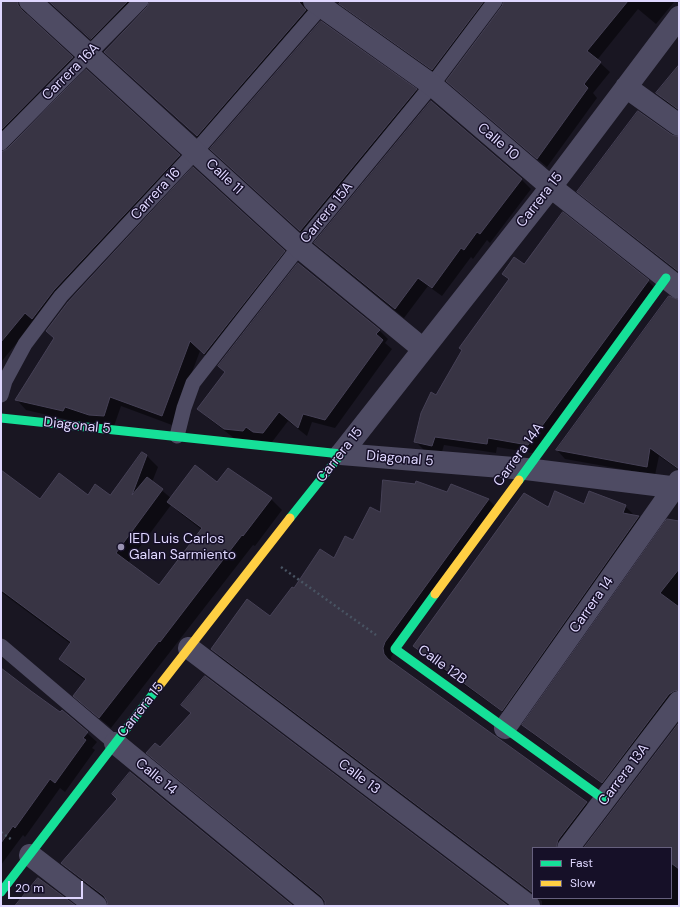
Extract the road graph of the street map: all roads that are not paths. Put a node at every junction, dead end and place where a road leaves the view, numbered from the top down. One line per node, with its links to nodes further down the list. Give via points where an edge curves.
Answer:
1 (30, 1): 6 (street, Calle 11)
2 (141, 1): 6 (lane, Carrera 16A)
3 (495, 1): 7 (lane, Carrera 15A)
4 (320, 3): 7 (street, Calle 10); 11 (lane, Carrera 16)
5 (679, 17): 8 (street, Carrera 15)
6 (89, 55): 10 (lane, Carrera 16A); 11 (street, Calle 11)
7 (432, 85): 12 (street, Calle 10); 13 (lane, Carrera 15A)
8 (626, 87): 9 (street); 12 (street, Carrera 15)
9 (679, 125)
10 (1, 143)
11 (196, 151): 13 (street, Calle 11); 16 (lane, Carrera 16, via 61,296 25,344 5,381)
12 (551, 187): 14 (street, Calle 10); 15 (street, Carrera 15)
13 (299, 247): 15 (street, Calle 11); 18 (lane, Carrera 15A, via 193,383)
14 (672, 283): 20 (street, Carrera 14A)
15 (423, 349): 19 (street, Carrera 15)
16 (1, 395)
17 (1, 418): 18 (street, Diagonal 5)
18 (177, 436): 19 (street, Diagonal 5)
19 (341, 454): 20 (street, Diagonal 5); 23 (street, Carrera 15)
20 (526, 470): 21 (street, Diagonal 5); 24 (street, Carrera 14A)
21 (678, 485): 26 (street, Carrera 14)
22 (1, 646): 27 (lane, Calle 14)
23 (189, 648): 27 (street, Carrera 15); 32 (street, Calle 13)
24 (395, 649): 26 (street, Calle 12B)
25 (679, 702): 28 (street, Carrera 13A)
26 (505, 728): 28 (street, Calle 12B)
27 (115, 743): 30 (street, Carrera 15); 34 (street, Calle 14)
28 (605, 800): 29 (street, Carrera 13A)
29 (569, 847)
30 (30, 855): 31 (street, Carrera 15); 33 (street)
31 (1, 892)
32 (529, 901)
33 (96, 906)
34 (313, 906)

